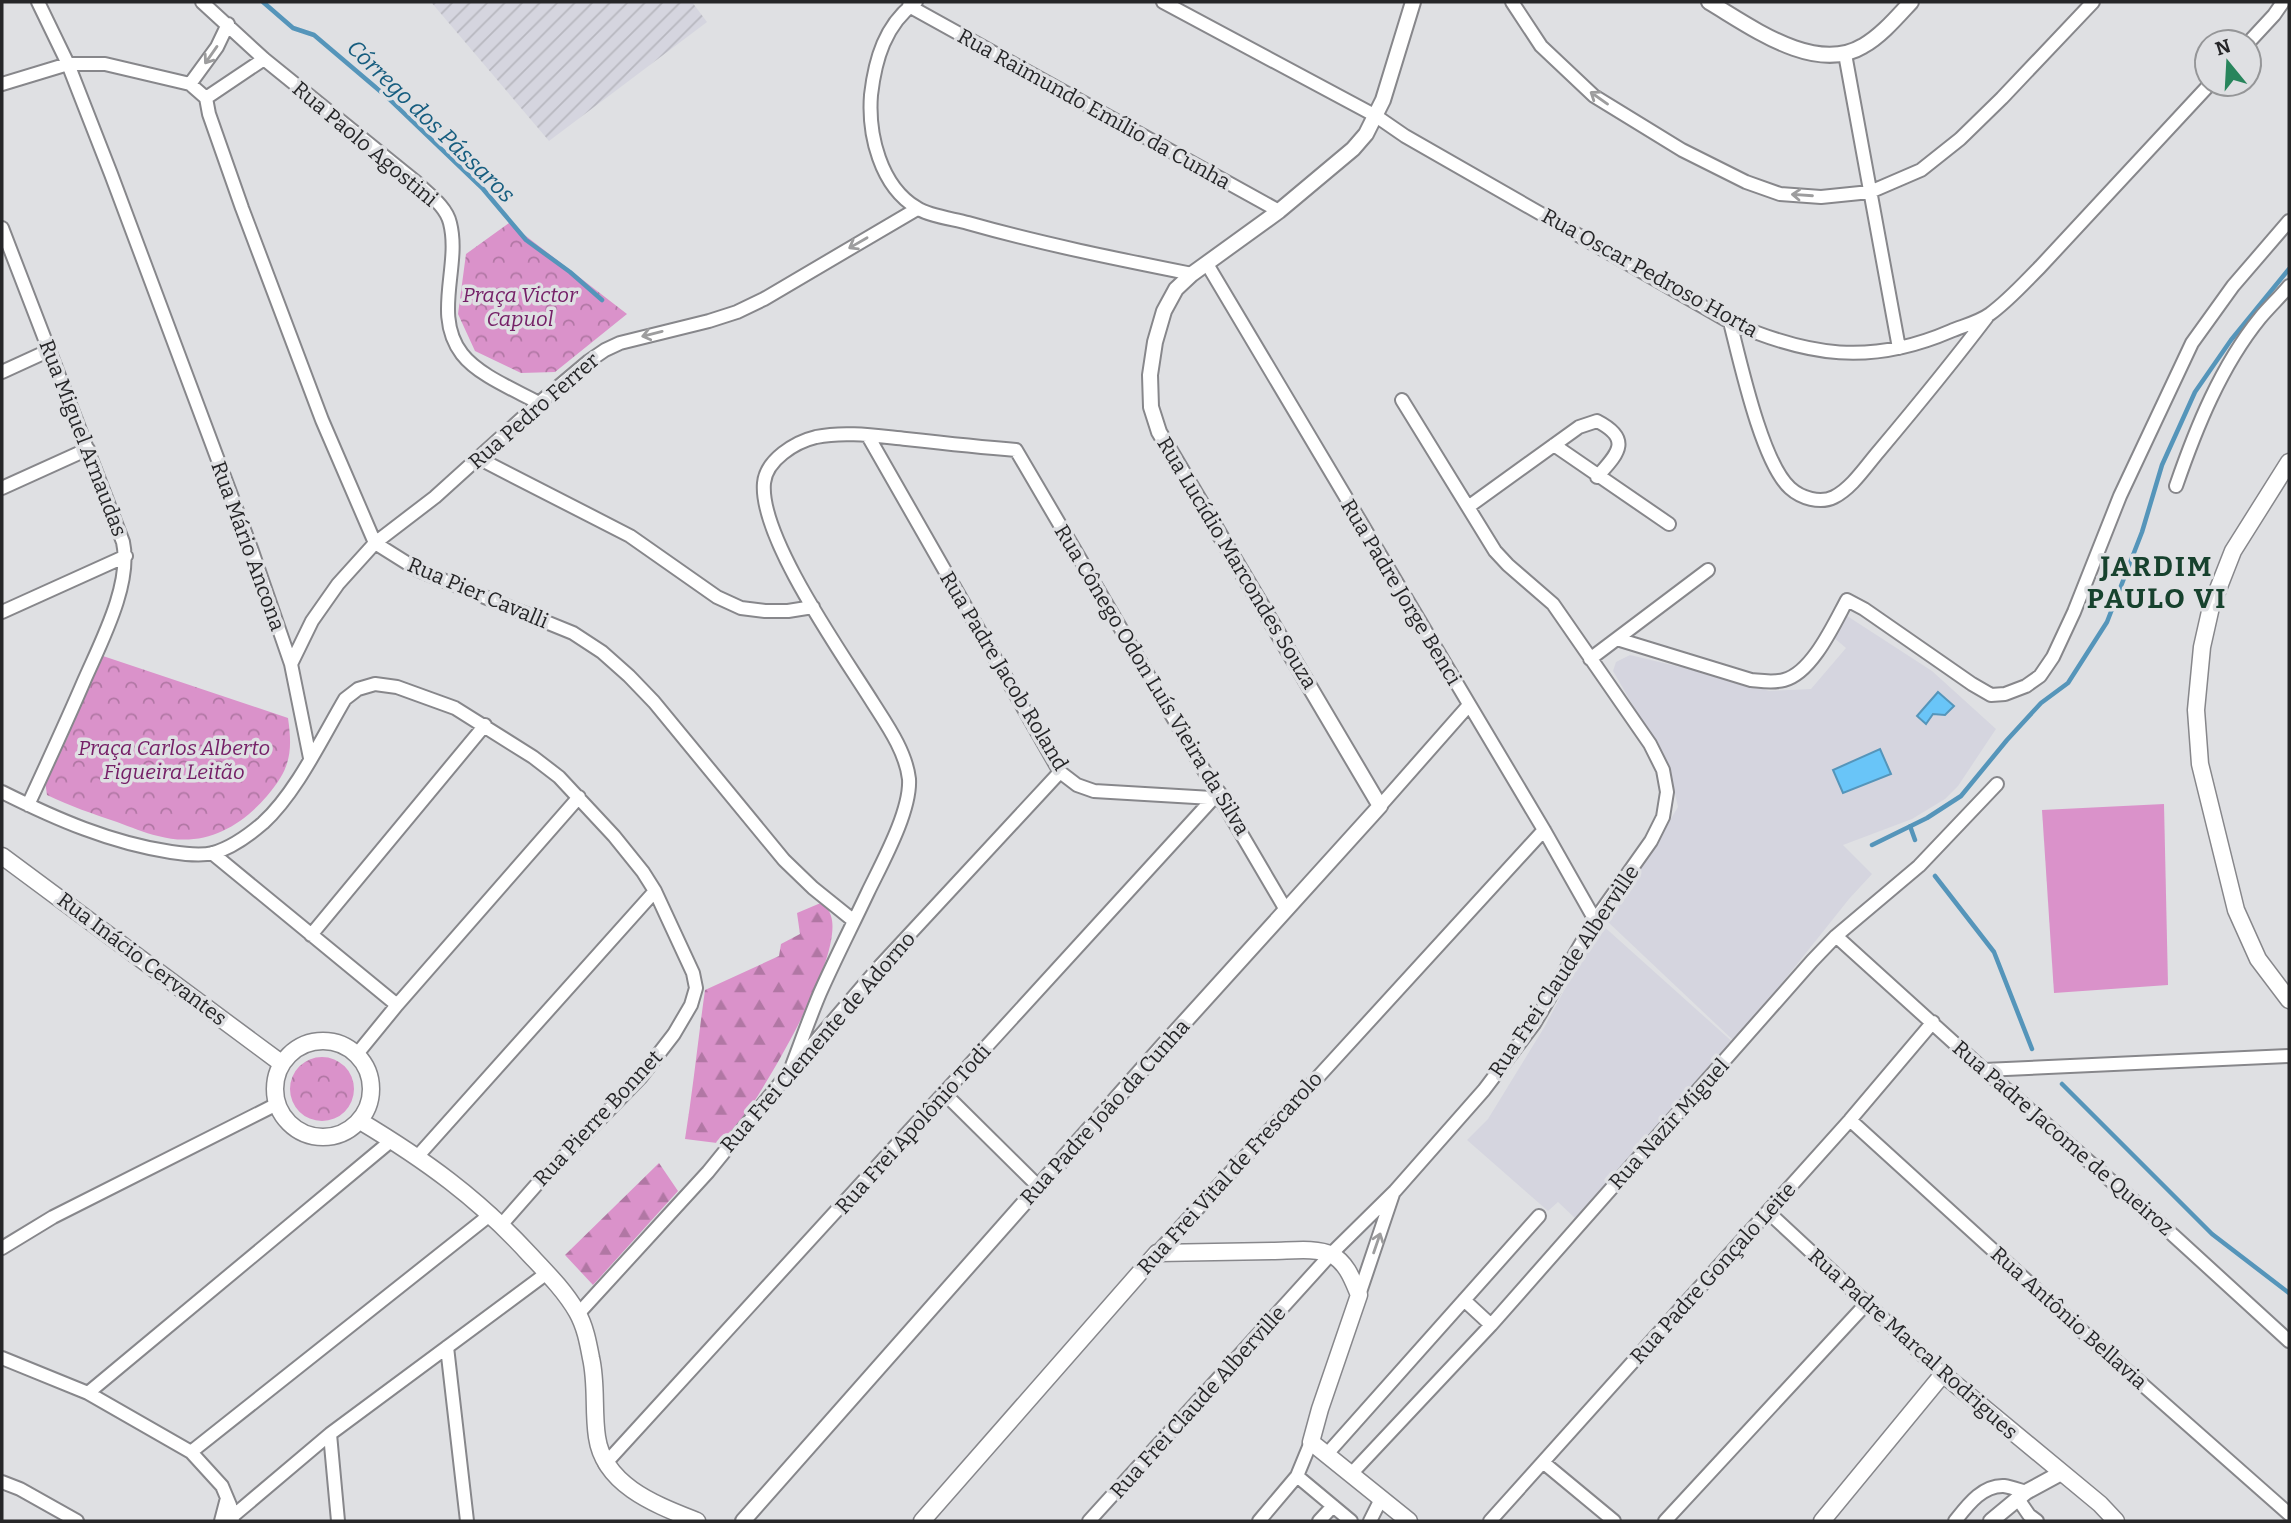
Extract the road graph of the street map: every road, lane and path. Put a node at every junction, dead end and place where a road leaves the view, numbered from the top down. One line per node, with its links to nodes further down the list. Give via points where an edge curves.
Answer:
1 (38, 2): 15 (street, Rua Mário Ancona)
2 (202, 2): 11 (street, Rua Paolo Agostini)
3 (1163, 2): 20 (street, Rua Oscar Pedroso Horta)
4 (1413, 2): 20 (street, Rua Lucídio Marcondes Souza)
5 (1512, 2): 21 (street, one-way to 5, via 1821,197 1780,194 1746,183 1682,150 1594,96 1541,46)
6 (1709, 2): 13 (street, via 1773,39 1809,53)
7 (1911, 2): 13 (street, via 1864,46)
8 (2093, 2): 21 (street, via 1960,139 1921,170)
9 (2283, 2): 12 (street)
10 (912, 4): 22 (street, via 881,46 869,119 886,173); 23 (street, Rua Raimundo Emílio da Cunha)
11 (228, 24): 14 (street, Rua Paolo Agostini); 17 (street, one-way to 17)
12 (2262, 28)
13 (1845, 54): 21 (street)
14 (264, 60): 18 (street); 36 (street, Rua Paolo Agostini, via 437,202 450,221 453,243 448,298 451,336 479,369)
15 (68, 64): 16 (street); 17 (street, via 106,64); 54 (street, Rua Mário Ancona)
16 (2, 84)
17 (190, 84): 18 (street)
18 (206, 98): 47 (street, via 322,420)
19 (2197, 98): 30 (street, Rua Oscar Pedroso Horta, via 2040,267)
20 (1376, 116): 23 (street, Rua Lucídio Marcondes Souza, via 1353,149); 31 (street, Rua Oscar Pedroso Horta)
21 (1870, 192): 32 (street)
22 (917, 209): 28 (street, via 1054,246); 36 (street, Rua Pedro Ferrer, one-way to 36, via 737,312 605,350)
23 (1279, 211): 27 (street, Rua Lucídio Marcondes Souza)
24 (2289, 221): 52 (street, via 2192,343 2120,496 2053,657 2026,686 1991,695 1847,600 1806,667 1784,680 1751,680)
25 (2, 228): 26 (street, Rua Miguel Arnaudas)
26 (4, 242): 33 (street, Rua Miguel Arnaudas)
27 (1207, 264): 28 (street, Rua Lucídio Marcondes Souza); 55 (street, Rua Padre Jorge Benci)
28 (1192, 274): 64 (street, Rua Lucídio Marcondes Souza, via 1176,289 1164,311 1155,342 1151,407 1159,432)
29 (2289, 286): 43 (street, via 2260,318 2230,365 2193,437)
30 (1988, 316): 31 (street, via 1859,474 1844,490 1822,501 1805,497 1778,473); 32 (street, Rua Oscar Pedroso Horta)
31 (1730, 323): 32 (street, Rua Oscar Pedroso Horta, via 1784,344 1821,352 1873,353)
32 (1899, 348)
33 (50, 350): 34 (street); 39 (street, Rua Miguel Arnaudas)
34 (2, 372)
35 (1402, 400): 45 (street, Rua Frei Claude Alberville)
36 (539, 403): 40 (street, Rua Pedro Ferrer)
37 (869, 436): 50 (street, via 816,437 793,445 777,458 764,480 764,503 774,534); 58 (street, Rua Padre Jacob Roland); 61 (street, Rua Cônego Odon Luís Vieira da Silva, via 1016,450)
38 (1554, 445): 42 (street); 42 (street, via 1588,423 1605,425 1619,447); 45 (street)
39 (88, 449): 44 (street); 48 (street, Rua Miguel Arnaudas)
40 (478, 458): 47 (street, Rua Pedro Ferrer); 50 (street, via 629,536 717,597 741,608 788,611)
41 (2289, 462): 74 (main road, via 2233,551 2210,607 2196,710 2200,764 2236,910 2258,958)
42 (1597, 477): 46 (street)
43 (2176, 486)
44 (2, 488)
45 (1468, 507): 53 (street, Rua Frei Claude Alberville, via 1495,551 1553,604)
46 (1669, 524)
47 (375, 543): 54 (street, Rua Pedro Ferrer, via 338,583); 71 (street, Rua Pier Cavalli, via 418,570 563,628 602,652 654,702 784,860)
48 (126, 556): 51 (street); 63 (street, Rua Miguel Arnaudas, via 105,632)
49 (1708, 569): 52 (street)
50 (813, 607): 71 (street, via 887,724 909,781 906,804 890,846)
51 (2, 612)
52 (1617, 639): 53 (street)
53 (1590, 659): 70 (street, Rua Frei Claude Alberville, via 1650,744 1663,770 1667,792 1664,817 1651,841)
54 (291, 664): 57 (street, Rua Mário Ancona)
55 (1469, 705): 64 (street, Rua Padre João da Cunha); 65 (street, Rua Padre Jorge Benci)
56 (485, 725): 57 (street, Rua Pierre Bonnet, via 455,708 375,684 345,699); 62 (street, Rua Pierre Bonnet, via 533,757); 72 (street)
57 (310, 758): 66 (street, via 288,795 264,822 239,841)
58 (1060, 772): 61 (street, Rua Padre Jacob Roland, via 1094,791); 81 (street, Rua Frei Clemente de Adorno, via 881,965)
59 (1997, 784): 73 (street, Rua Nazir Miguel, via 1919,866)
60 (2, 792): 63 (street)
61 (1215, 795): 69 (street, Rua Cônego Odon Luís Vieira da Silva); 82 (street, Rua Frei Apolônio Todi)
62 (579, 797): 68 (street, Rua Pierre Bonnet); 75 (street)
63 (28, 805): 66 (street, via 136,847)
64 (1380, 806): 69 (street, Rua Padre João da Cunha)
65 (1545, 830): 70 (street, Rua Padre Jorge Benci); 94 (street, Rua Frei Vital de Frescarolo)
66 (212, 853): 72 (street)
67 (2, 856): 79 (main road, Rua Inácio Cervantes)
68 (655, 891): 87 (street); 92 (street, Rua Pierre Bonnet, via 693,973 696,988 691,1005 640,1078 538,1183)
69 (1286, 911): 88 (street, Rua Padre João da Cunha)
70 (1595, 920): 89 (street, Rua Frei Claude Alberville, via 1510,1058)
71 (854, 921): 81 (street)
72 (311, 935): 75 (street)
73 (1836, 936): 76 (street, Rua Padre Jacome de Queiroz); 101 (street, Rua Nazir Miguel)
74 (2289, 1000)
75 (397, 1005): 77 (street)
76 (1933, 1022): 80 (street, Rua Padre Jacome de Queiroz); 84 (street, Rua Padre Gonçalo Leite)
77 (357, 1054): 79 (main road, via 343,1044 309,1042); 85 (main road, via 369,1073 372,1094)
78 (2289, 1056): 80 (street)
79 (281, 1063): 83 (main road, via 274,1090)
80 (1984, 1070): 102 (street, Rua Padre Jacome de Queiroz)
81 (790, 1071): 100 (street, Rua Frei Clemente de Adorno, via 708,1171)
82 (945, 1094): 88 (street); 112 (street, Rua Frei Apolônio Todi)
83 (276, 1104): 85 (main road, via 297,1130 313,1136 346,1132); 93 (street, via 73,1206)
84 (1850, 1120): 90 (street, Rua Padre Gonçalo Leite); 120 (street, Rua Antônio Bellavia)
85 (359, 1121): 86 (main road)
86 (392, 1140): 87 (main road); 106 (street)
87 (416, 1157): 92 (main road, via 449,1178)
88 (1038, 1186): 126 (street, Rua Padre João da Cunha)
89 (1395, 1191): 95 (street, Rua Frei Claude Alberville); 97 (street, one-way to 89)
90 (1768, 1212): 99 (street, Rua Padre Marcal Rodrigues); 111 (street, Rua Padre Gonçalo Leite)
91 (1539, 1216): 98 (street)
92 (496, 1219): 96 (main road); 109 (street, Rua Pierre Bonnet)
93 (2, 1248)
94 (1157, 1253): 95 (main road); 127 (main road, Rua Frei Vital de Frescarolo)
95 (1331, 1254): 97 (main road, via 1349,1272); 128 (street, Rua Frei Claude Alberville)
96 (547, 1273): 100 (main road); 103 (street)
97 (1359, 1295): 108 (main road)
98 (1464, 1300): 101 (street); 110 (street)
99 (1866, 1304): 105 (street, Rua Padre Marcal Rodrigues); 136 (street)
100 (579, 1314): 112 (main road, via 595,1373 596,1436)
101 (1491, 1325): 114 (street, Rua Nazir Miguel)
102 (2289, 1342)
103 (447, 1347): 107 (street); 124 (street)
104 (2, 1358): 106 (street)
105 (1943, 1374): 113 (main road, Rua Padre Marcal Rodrigues); 137 (main road)
106 (88, 1393): 109 (street)
107 (330, 1434): 121 (street); 123 (street)
108 (1311, 1442): 110 (main road); 115 (street)
109 (191, 1452): 121 (street, via 222,1486)
110 (1327, 1454): 114 (main road)
111 (1544, 1463): 134 (street, Rua Padre Gonçalo Leite); 135 (street)
112 (605, 1464): 125 (main road, via 656,1504)
113 (2061, 1473): 117 (street); 141 (main road, Rua Padre Marcal Rodrigues)
114 (1351, 1474): 118 (main road)
115 (1297, 1476): 119 (street); 129 (street)
116 (2, 1482): 122 (street)
117 (2022, 1496): 138 (street, via 2005,1486 1995,1487 1970,1502); 139 (street); 140 (street, via 2029,1515)
118 (1381, 1499): 132 (street); 133 (main road)
119 (1333, 1506): 130 (street); 131 (street)
120 (2289, 1514)
121 (229, 1520)
122 (77, 1521)
123 (338, 1521)
124 (467, 1521)
125 (697, 1521)
126 (743, 1521)
127 (922, 1521)
128 (1089, 1521)
129 (1259, 1521)
130 (1319, 1521)
131 (1351, 1521)
132 (1370, 1521)
133 (1409, 1521)
134 (1490, 1521)
135 (1614, 1521)
136 (1665, 1521)
137 (1822, 1521)
138 (1955, 1521)
139 (1991, 1521)
140 (2037, 1521)
141 (2116, 1521)

